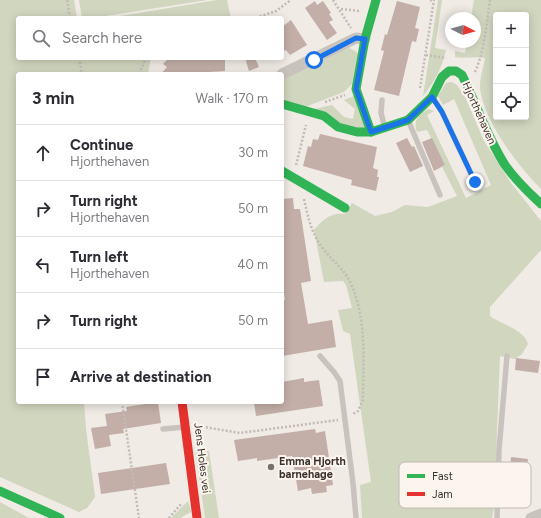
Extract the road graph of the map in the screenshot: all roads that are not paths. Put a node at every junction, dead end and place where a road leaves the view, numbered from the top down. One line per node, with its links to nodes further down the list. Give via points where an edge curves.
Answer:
1 (376, 0): 2 (street)
2 (361, 38): 3 (street); 9 (street, via 356,89)
3 (284, 73)
4 (432, 97): 7 (street, Hjorthehaven); 11 (lane, via 442,112); 13 (street, Hjorthehaven, via 442,77 449,71 456,71 462,75 501,159 524,188)
5 (382, 100): 8 (lane, via 381,113)
6 (284, 105): 9 (street, Hjorthehaven, via 324,116 338,127 357,132)
7 (408, 120): 8 (street, Hjorthehaven); 12 (lane)
8 (385, 128): 9 (street, Hjorthehaven)
9 (371, 132)
10 (284, 172): 14 (street)
11 (475, 182)
12 (440, 195)
13 (541, 204)
14 (345, 208)
15 (320, 356): 26 (lane, via 340,381)
16 (507, 356): 20 (lane)
17 (182, 404): 18 (street, Jens Holes vei)
18 (186, 427): 19 (lane); 25 (street, Jens Holes vei)
19 (163, 429)
20 (499, 462)
21 (0, 491): 24 (street)
22 (497, 508): 27 (lane)
23 (541, 514): 28 (street)
24 (60, 518)
25 (197, 518)
26 (356, 518)
27 (497, 518)
28 (531, 518)

